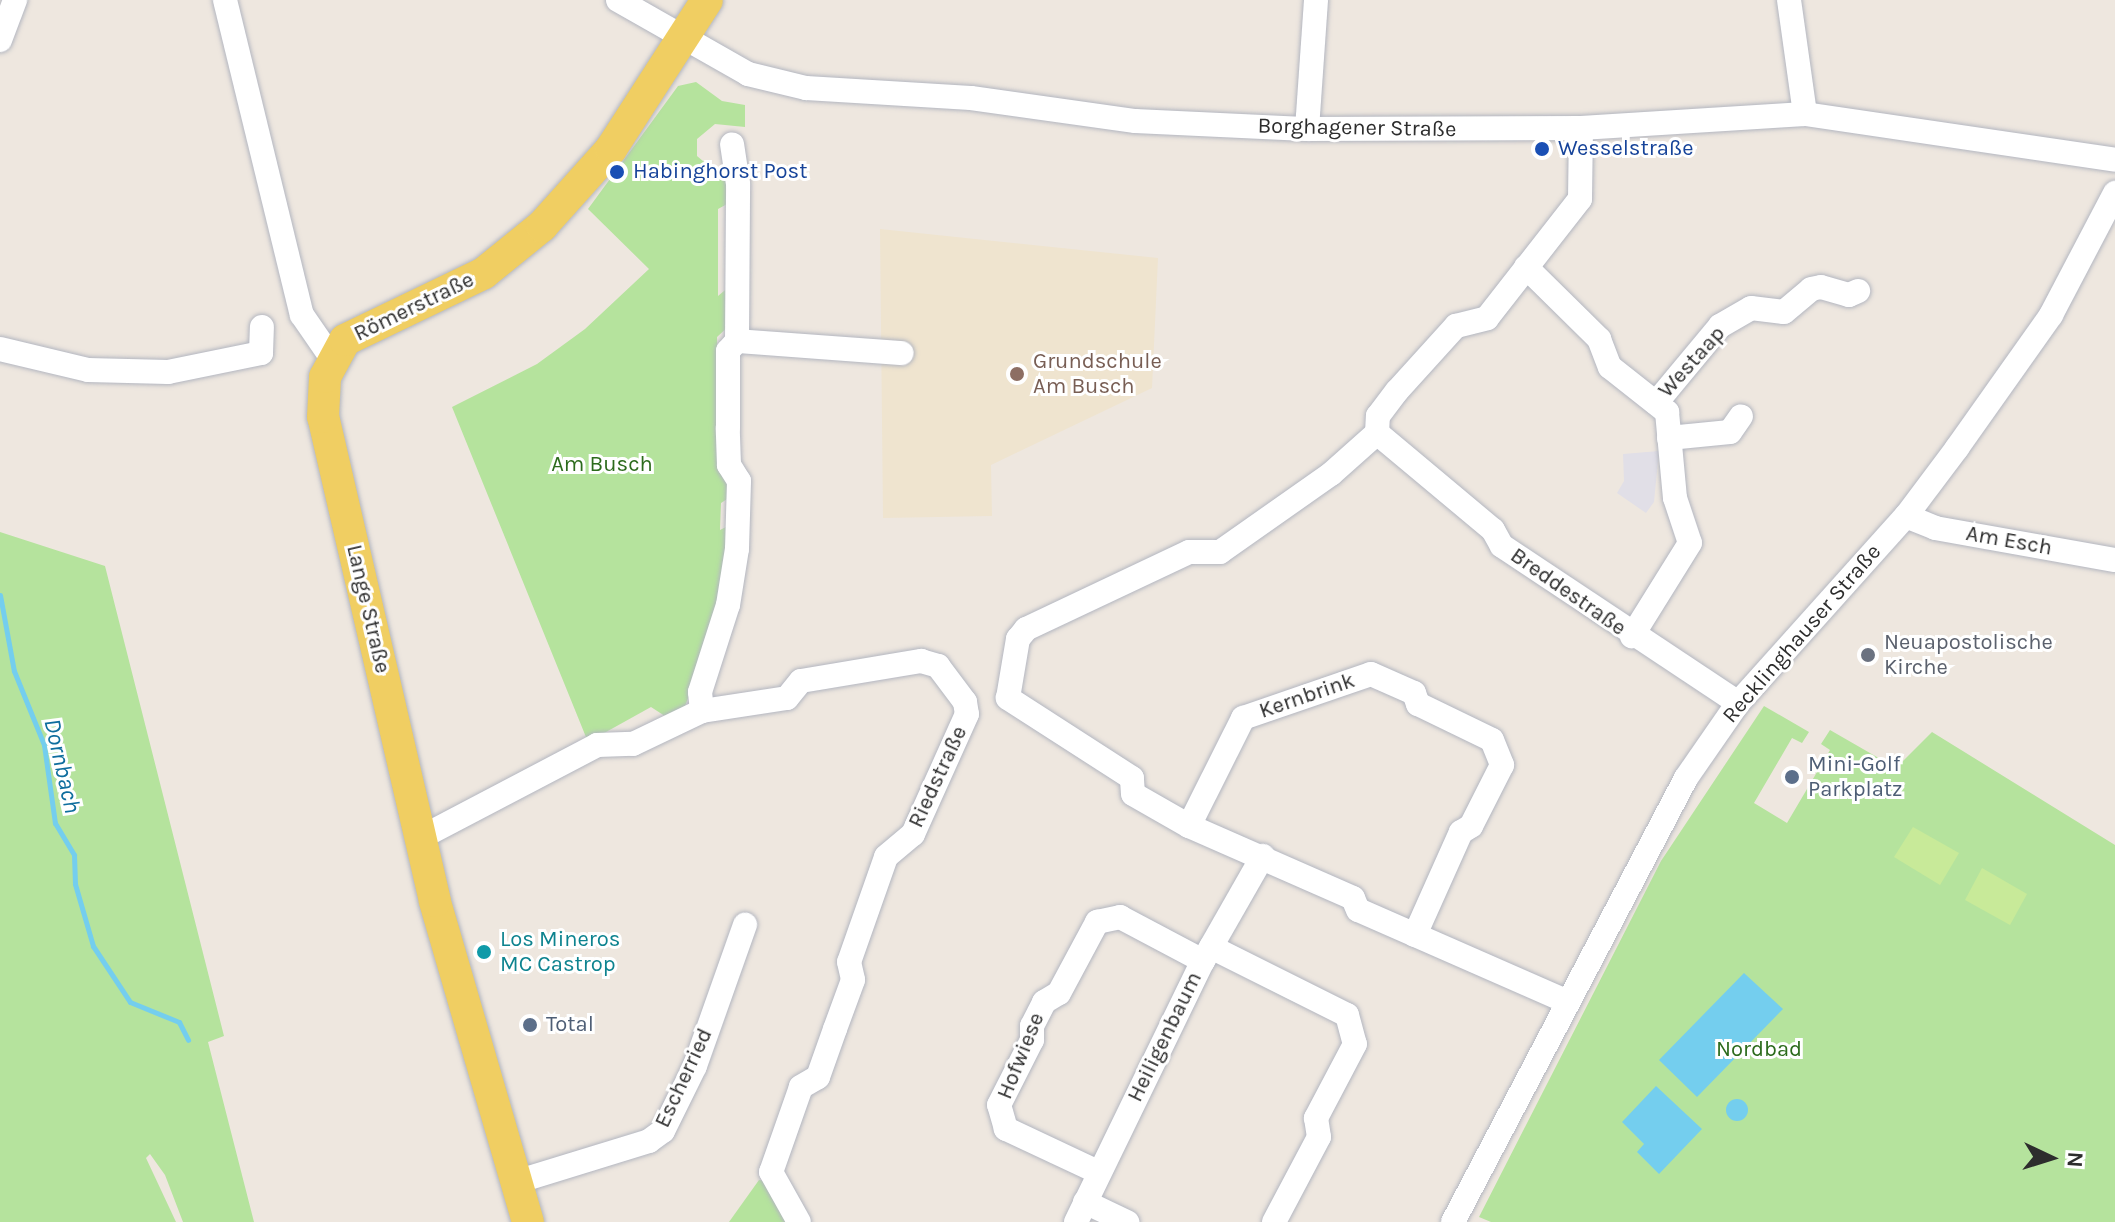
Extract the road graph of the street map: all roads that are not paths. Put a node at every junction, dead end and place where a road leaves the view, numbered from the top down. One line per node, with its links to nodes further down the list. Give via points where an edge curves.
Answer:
1 (15, 0): 7 (street)
2 (225, 0): 21 (street, via 302,315)
3 (618, 0): 8 (street, Borghagener Straße)
4 (707, 0): 8 (main road, Römerstraße)
5 (1316, 0): 11 (street)
6 (1789, 0): 9 (street)
7 (0, 40)
8 (681, 40): 11 (street, Borghagener Straße, via 748,74 806,88 971,98 1135,121); 21 (main road, Römerstraße, via 603,160 542,226 484,273 416,309 364,328)
9 (1805, 114): 10 (street, Borghagener Straße); 13 (street, Borghagener Straße)
10 (1581, 128): 11 (street, Borghagener Straße); 15 (street, via 1580,199)
11 (1307, 129)
12 (732, 144): 18 (street, via 738,184)
13 (2115, 160)
14 (2115, 193): 26 (street, Recklinghauser Straße, via 2094,242 2051,315)
15 (1526, 267): 22 (street, Westaap, via 1599,339 1610,367); 24 (street, via 1487,318 1456,326 1397,391 1378,416)
16 (1858, 291): 22 (street, Westaap, via 1849,295 1821,287 1784,312 1751,308 1720,326)
17 (262, 327): 19 (street, via 261,353 168,372 88,370)
18 (737, 341): 20 (street); 30 (street, via 728,351 729,465 739,481 737,549 728,605 700,692)
19 (0, 349)
20 (902, 353)
21 (331, 357): 32 (main road, Lange Straße, via 323,417)
22 (1656, 403): 25 (street, Westaap, via 1667,412)
23 (1741, 416): 25 (street, via 1730,432)
24 (1377, 433): 28 (street, Breddestraße, via 1493,530 1502,546); 31 (street, via 1331,474 1220,552 1189,552 1026,629 1018,639 1008,691 1014,705 1132,778 1133,794)
25 (1669, 438): 28 (street, Westaap, via 1675,498 1690,543)
26 (1906, 516): 27 (street, Am Esch, via 1935,528); 29 (street, Recklinghauser Straße)
27 (2115, 560)
28 (1632, 636): 29 (street, Breddestraße)
29 (1738, 703): 37 (street, Recklinghauser Straße, via 1665,813)
30 (702, 711): 32 (street, Riedstraße, via 633,744 597,745); 42 (street, Riedstraße, via 787,698 801,681 921,661 938,666 967,707 913,834 886,857 849,962 853,980 818,1077 801,1087 771,1172)
31 (1189, 826): 33 (street, via 1229,847 1239,844); 35 (street, Kernbrink, via 1243,718 1371,674 1414,693 1418,704 1492,740 1502,765 1471,826 1461,832)
32 (420, 838): 39 (main road, Lange Straße)
33 (1263, 856): 35 (street, via 1353,898 1358,910); 36 (street, Heiligenbaum)
34 (745, 925): 39 (street, Escherried, via 695,1066 663,1131 649,1141)
35 (1415, 935): 37 (street)
36 (1207, 954): 38 (street, Heiligenbaum); 38 (street, Hofwiese, via 1120,917 1097,922 1059,993 1044,1002 1032,1026 1032,1040 999,1105 1006,1129); 44 (street, Hofwiese, via 1347,1015 1355,1044 1316,1118 1319,1137)
37 (1568, 1002): 45 (street, Recklinghauser Straße)
38 (1098, 1172): 40 (street, Heiligenbaum)
39 (516, 1182): 41 (main road, Lange Straße)
40 (1081, 1212): 43 (street)
41 (528, 1222)
42 (799, 1222)
43 (1127, 1222)
44 (1274, 1222)
45 (1453, 1222)

